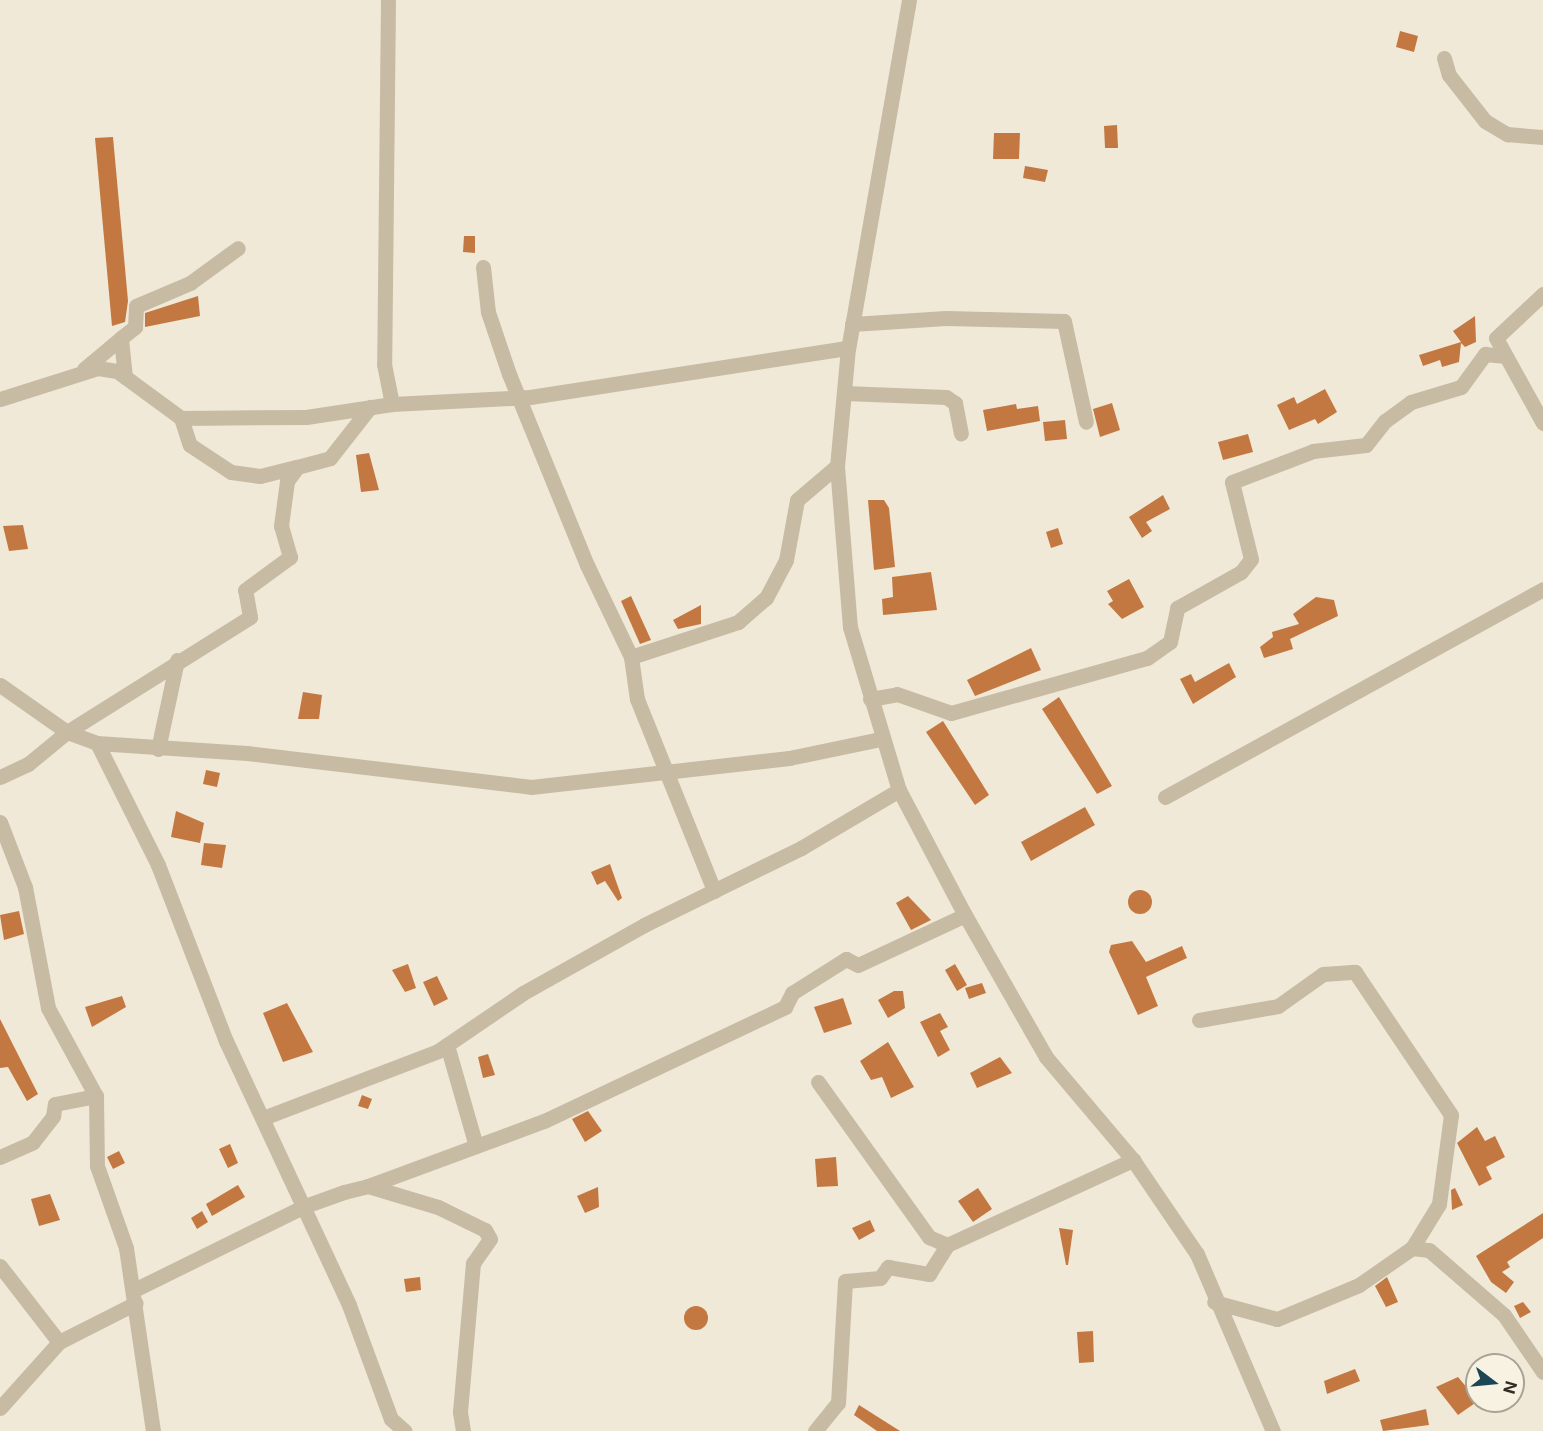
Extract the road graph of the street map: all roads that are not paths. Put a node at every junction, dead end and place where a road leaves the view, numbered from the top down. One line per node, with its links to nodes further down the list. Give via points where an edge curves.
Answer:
1 (388, 0): 17 (street, via 384,364)
2 (909, 0): 8 (street)
3 (1444, 58): 4 (street, via 1449,75 1485,121 1507,134)
4 (1543, 137)
5 (238, 248): 9 (street, via 190,283 136,306 135,327)
6 (483, 267): 15 (street, via 488,312)
7 (1543, 294): 11 (street, via 1496,338)
8 (852, 324): 10 (street); 20 (street, via 981,317 1064,321)
9 (121, 338): 12 (street); 13 (street)
10 (848, 348): 14 (street); 15 (street)
11 (1503, 356): 21 (street); 29 (street, via 1485,354 1461,387 1411,402 1385,421 1366,445 1313,451 1232,482 1251,559 1241,572 1177,608 1170,642 1147,658 951,713 897,694)
12 (79, 374): 13 (street, via 98,368); 16 (street)
13 (125, 377): 19 (street)
14 (844, 393): 22 (street, via 946,397 955,403); 23 (street)
15 (518, 398): 17 (street); 26 (street)
16 (0, 399)
17 (392, 404): 18 (street)
18 (370, 407): 19 (street, via 306,417); 24 (street, via 330,458)
19 (181, 418): 24 (street, via 190,445 231,472 260,476)
20 (1086, 422)
21 (1543, 423)
22 (961, 433)
23 (837, 466): 26 (street, via 797,500 786,560 766,598 738,622); 29 (street, via 843,582)
24 (297, 467): 27 (street, via 287,482 281,526 290,557 245,590 250,617)
25 (1543, 589): 37 (street)
26 (631, 657): 34 (street, via 637,699)
27 (177, 660): 30 (street); 33 (street)
28 (0, 686): 30 (street)
29 (870, 699): 31 (street)
30 (67, 732): 32 (street); 35 (street, via 28,764)
31 (881, 739): 34 (street, via 799,757); 36 (street)
32 (97, 743): 33 (street); 45 (street, via 158,865 206,993)
33 (158, 749): 34 (street, via 247,753 531,787)
34 (662, 769): 39 (street)
35 (0, 777)
36 (899, 790): 39 (street, via 801,848); 40 (street)
37 (1165, 797)
38 (0, 822): 44 (street, via 25,887 48,1008)
39 (714, 891): 42 (street, via 523,993)
40 (965, 915): 46 (street, via 858,965 846,958 792,993 785,1008 544,1121); 48 (street, via 1046,1057)
41 (1199, 1020): 52 (street, via 1278,1006 1323,975 1355,972 1370,987 1451,1115 1439,1204)
42 (447, 1045): 45 (street); 46 (street)
43 (818, 1082): 51 (street, via 929,1237)
44 (96, 1096): 47 (street, via 55,1104 53,1116 33,1142); 54 (street, via 97,1166 112,1198)
45 (263, 1118): 50 (street)
46 (476, 1146): 49 (street)
47 (0, 1157)
48 (1133, 1160): 51 (street); 55 (street, via 1197,1254)
49 (368, 1186): 50 (street); 61 (street, via 438,1207 489,1234 473,1263 460,1412)
50 (305, 1206): 54 (street); 60 (street, via 391,1419)
51 (947, 1245): 62 (street, via 929,1274 888,1267 880,1278 845,1281 838,1403)
52 (1412, 1248): 55 (street, via 1359,1285 1277,1319); 57 (street, via 1429,1250 1504,1315)
53 (0, 1266): 56 (street)
54 (135, 1297): 56 (street); 59 (street)
55 (1214, 1302): 63 (street)
56 (59, 1342): 58 (street)
57 (1543, 1372)
58 (0, 1408)
59 (153, 1431)
60 (405, 1431)
61 (463, 1431)
62 (815, 1431)
63 (1273, 1431)

